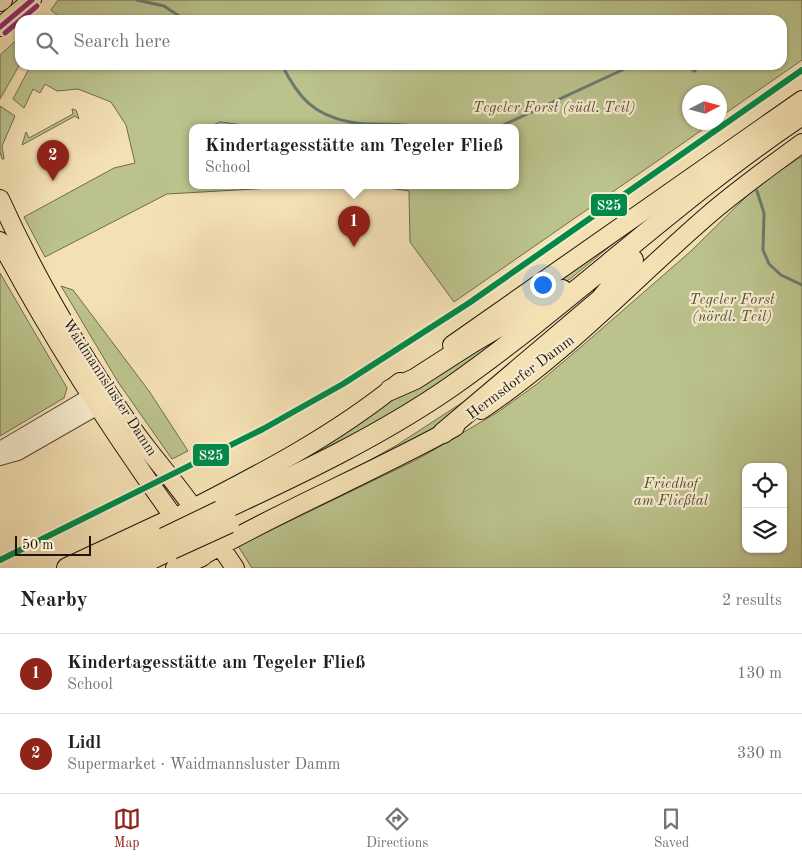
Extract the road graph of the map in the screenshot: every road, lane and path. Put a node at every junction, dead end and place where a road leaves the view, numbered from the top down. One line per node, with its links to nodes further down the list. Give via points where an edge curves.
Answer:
1 (32, 0): 2 (main road)
2 (0, 28)
3 (802, 100): 11 (main road)
4 (802, 115): 7 (highway)
5 (802, 129): 10 (highway, via 740,173)
6 (802, 143): 14 (main road, Hermsdorfer Damm, via 705,218 548,362 509,392)
7 (708, 182): 11 (highway, via 561,291 415,379); 18 (highway, via 538,322 451,387)
8 (0, 199): 12 (main road, Waidmannsluster Damm, via 37,272)
9 (0, 242): 13 (main road, Waidmannsluster Damm)
10 (633, 260): 14 (highway, via 600,300); 18 (highway, via 512,360 454,400 351,461)
11 (390, 390): 17 (main road, via 288,458)
12 (109, 393): 13 (street); 17 (main road, Waidmannsluster Damm)
13 (93, 402): 15 (street); 16 (street, via 18,453); 19 (main road, Waidmannsluster Damm)
14 (443, 433): 20 (main road, Hermsdorfer Damm)
15 (0, 449)
16 (0, 458)
17 (194, 508): 19 (main road); 20 (main road, Waidmannsluster Damm)
18 (224, 517): 21 (highway, bridge)
19 (174, 518): 22 (main road, Waidmannsluster Damm); 23 (highway)
20 (220, 546): 22 (main road, Hermsdorfer Damm); 26 (main road, Waidmannsluster Damm)
21 (171, 552): 22 (highway); 24 (highway); 25 (highway)
22 (206, 562)
23 (67, 568)
24 (100, 568)
25 (133, 568)
26 (235, 568)

